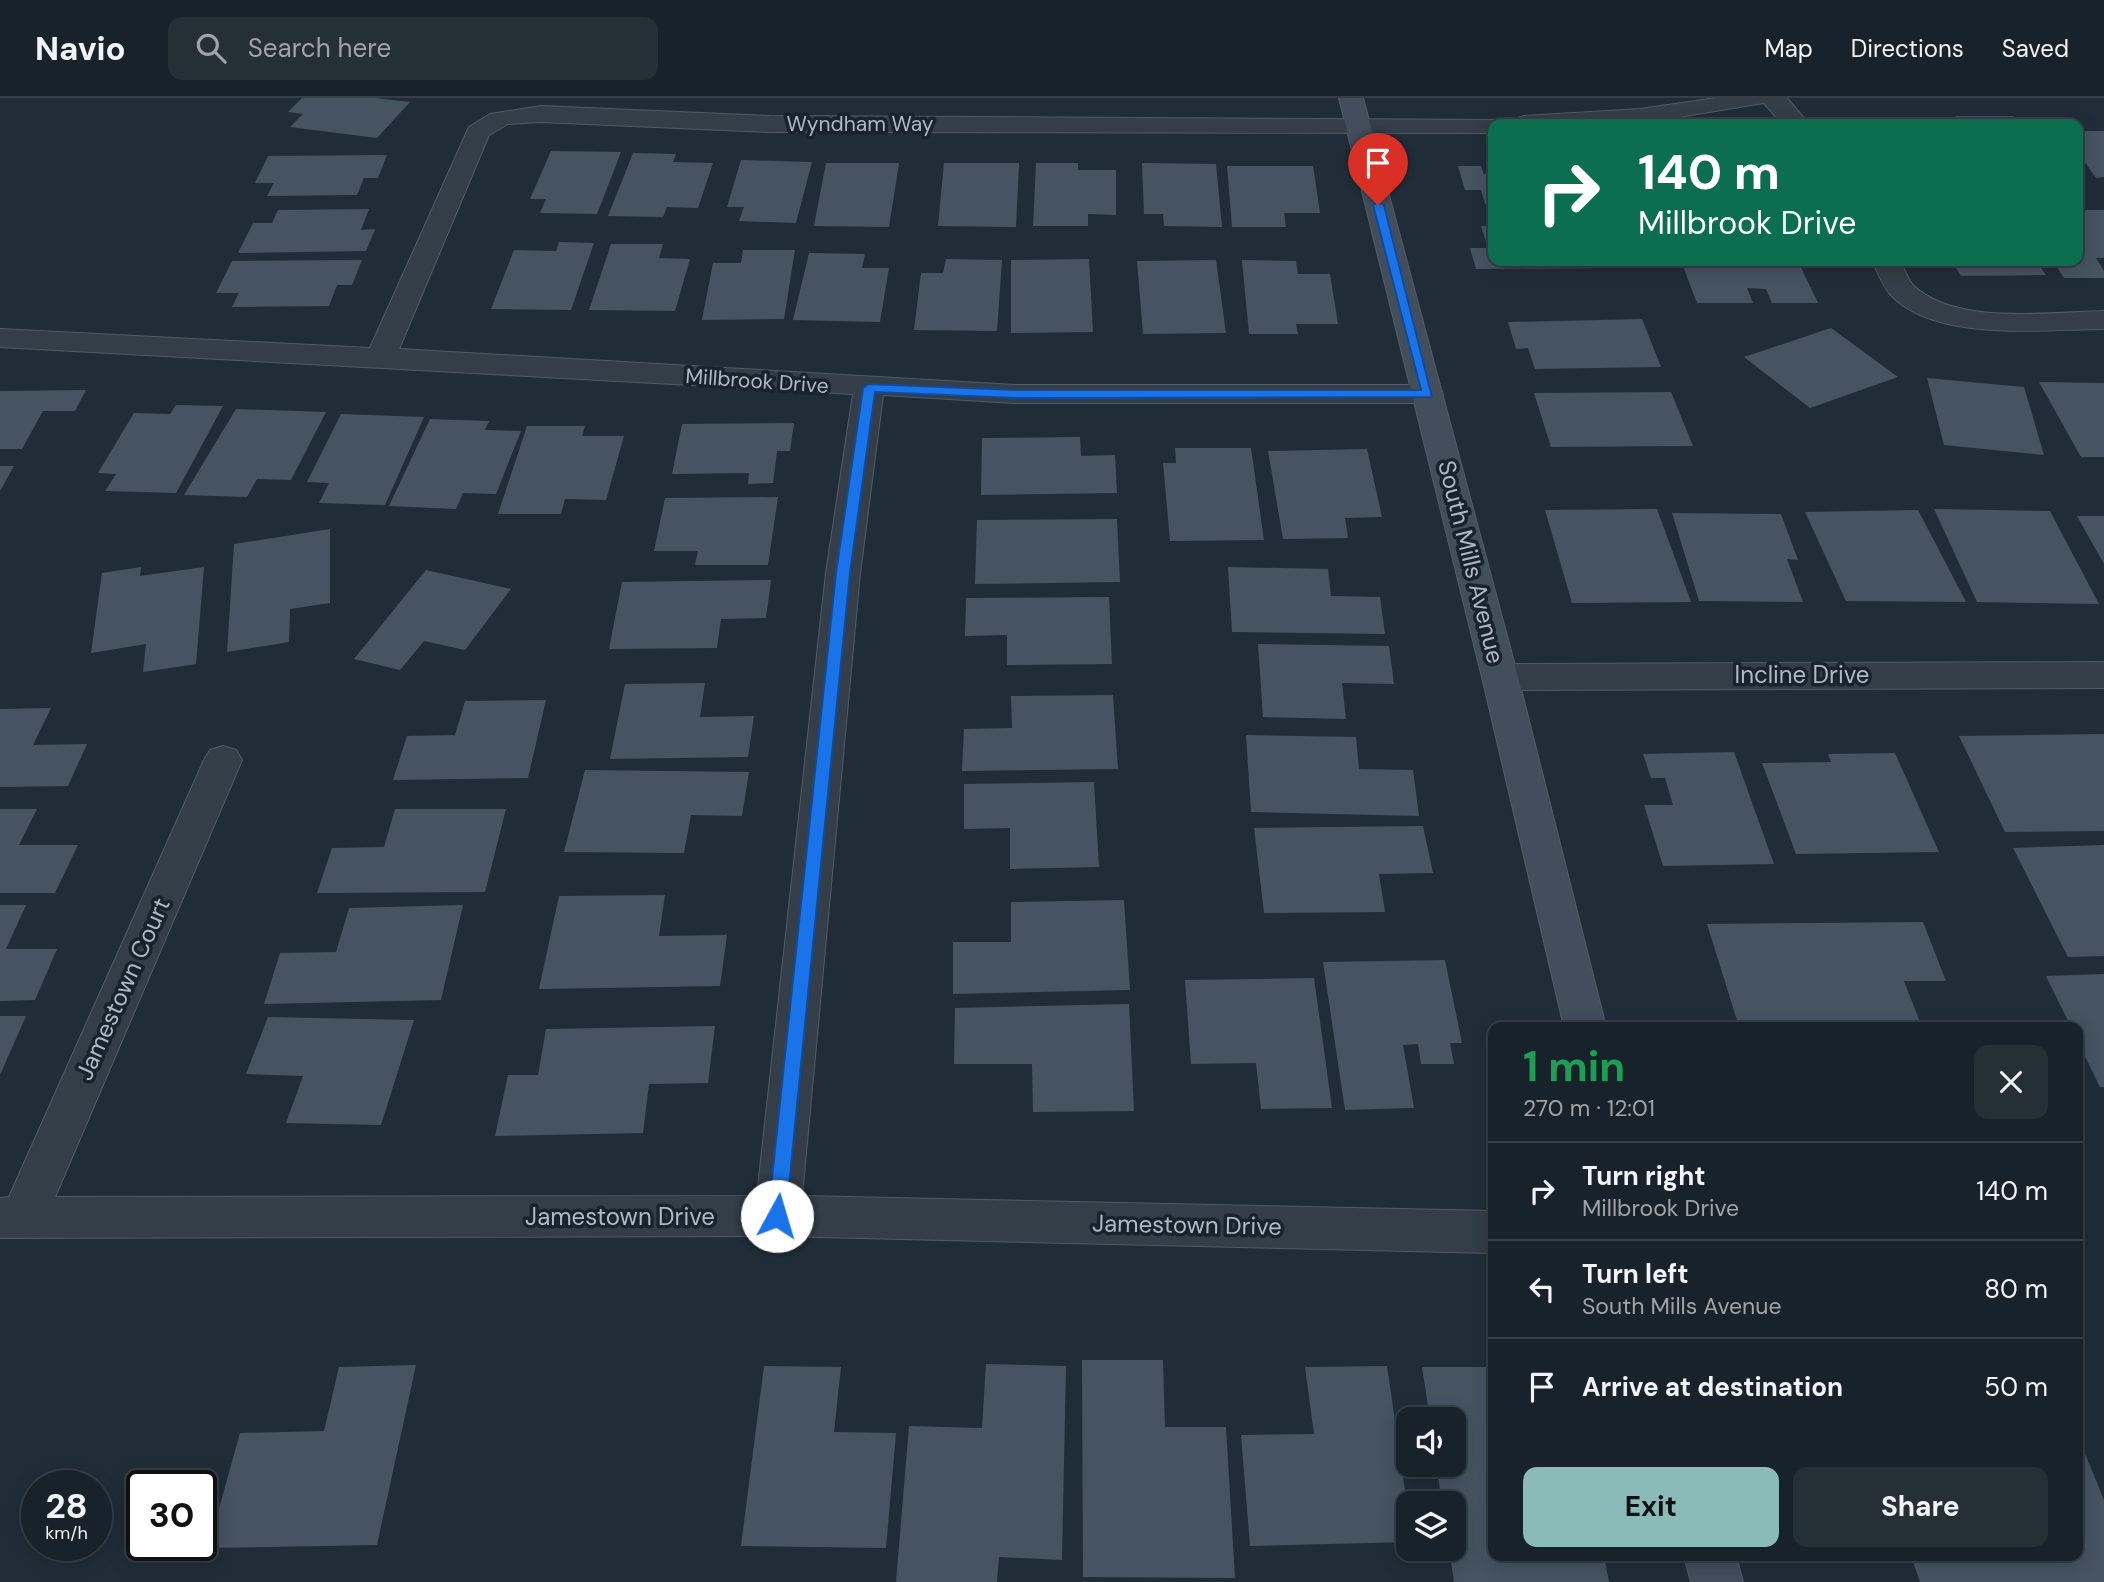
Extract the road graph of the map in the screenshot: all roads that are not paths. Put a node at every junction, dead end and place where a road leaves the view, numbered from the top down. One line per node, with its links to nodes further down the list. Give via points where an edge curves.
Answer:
1 (1755, 98): 4 (street)
2 (1773, 98): 5 (street)
3 (1354, 111): 6 (street, Wyndham Way); 10 (street, Wyndham Way, via 770,124 512,116 487,123 478,132); 12 (street, South Mills Avenue)
4 (1626, 119)
5 (1792, 119)
6 (1488, 124)
7 (1889, 266): 8 (street, via 1901,289 1923,307 1970,319)
8 (2104, 320)
9 (0, 338): 10 (street, Millbrook Drive)
10 (381, 357): 11 (street, Millbrook Drive)
11 (869, 388): 12 (street, Millbrook Drive, via 1015,394); 17 (street, via 843,573)
12 (1428, 394): 14 (street, South Mills Avenue)
13 (2104, 675): 14 (street, Incline Drive)
14 (1500, 677): 16 (street, South Mills Avenue)
15 (223, 760): 18 (street, Jamestown Court)
16 (1584, 1022)
17 (777, 1216): 18 (street, Jamestown Drive); 19 (street, Jamestown Drive)
18 (12, 1218)
19 (1488, 1232)
20 (1711, 1561): 21 (street)
21 (1717, 1582)

